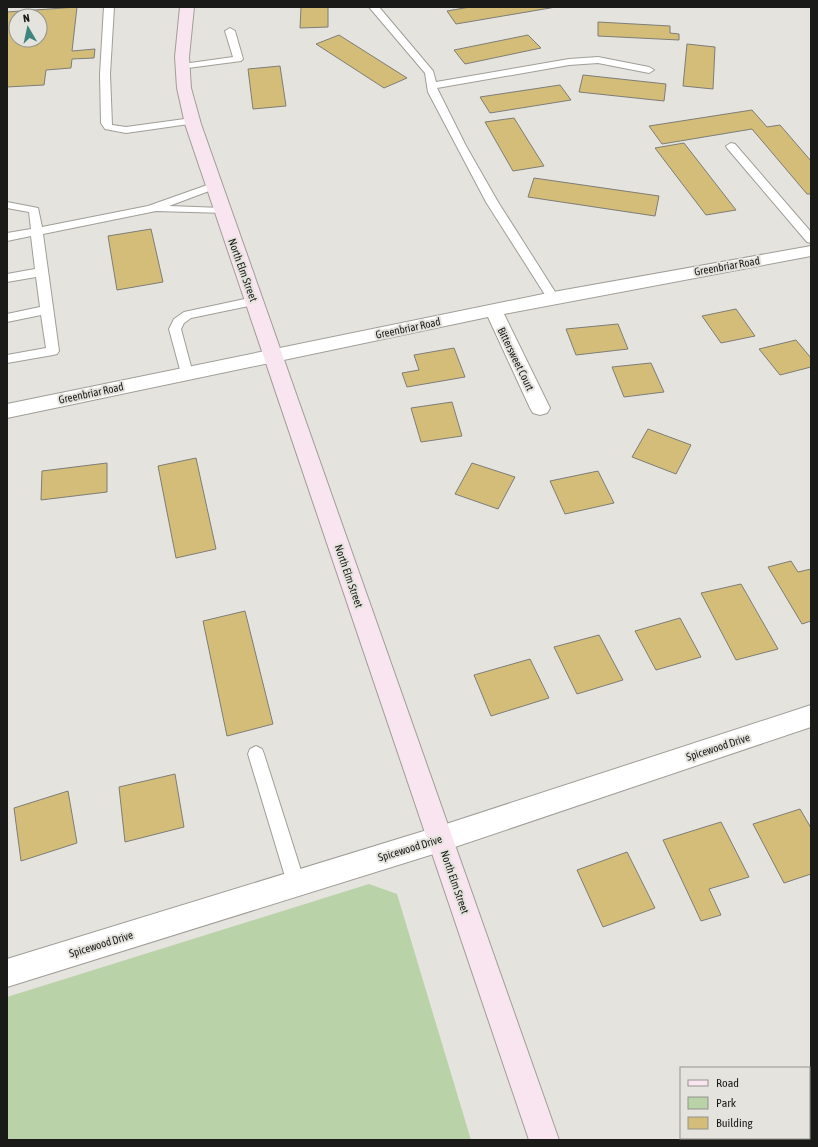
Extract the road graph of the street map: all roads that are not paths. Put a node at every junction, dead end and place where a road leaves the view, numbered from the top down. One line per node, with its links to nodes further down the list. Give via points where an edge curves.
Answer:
1 (109, 7): 8 (lane, via 106,123 109,127 126,130)
2 (187, 7): 5 (main road, North Elm Street)
3 (374, 7): 7 (lane, via 430,72)
4 (230, 31): 5 (lane, via 238,59)
5 (183, 67): 8 (main road, North Elm Street, via 184,88)
6 (649, 70): 7 (lane, via 598,60 569,62)
7 (432, 86): 20 (lane, via 492,202)
8 (192, 121): 10 (main road, North Elm Street)
9 (731, 146): 16 (lane)
10 (213, 186): 12 (lane); 13 (main road, North Elm Street)
11 (7, 205): 14 (lane, via 34,210)
12 (151, 209): 13 (lane); 14 (lane)
13 (222, 211): 21 (main road, North Elm Street)
14 (36, 232): 15 (lane); 18 (lane)
15 (7, 237)
16 (811, 239)
17 (811, 251): 20 (street, Greenbriar Road)
18 (41, 272): 19 (lane); 22 (lane)
19 (7, 278)
20 (553, 298): 23 (street, Greenbriar Road)
21 (254, 301): 25 (main road, North Elm Street); 27 (lane, via 188,315 179,320 175,329)
22 (46, 310): 24 (lane); 26 (lane, via 53,351)
23 (493, 310): 25 (street, Greenbriar Road); 28 (street, Bittersweet Court)
24 (7, 318)
25 (274, 356): 27 (street, Greenbriar Road); 32 (main road, North Elm Street)
26 (7, 359)
27 (187, 374): 29 (street, Greenbriar Road)
28 (540, 408)
29 (7, 411)
30 (811, 716): 32 (street, Spicewood Drive)
31 (256, 754): 33 (lane)
32 (440, 838): 33 (street, Spicewood Drive); 35 (main road, North Elm Street)
33 (296, 883): 34 (street, Spicewood Drive)
34 (7, 973)
35 (544, 1140)

